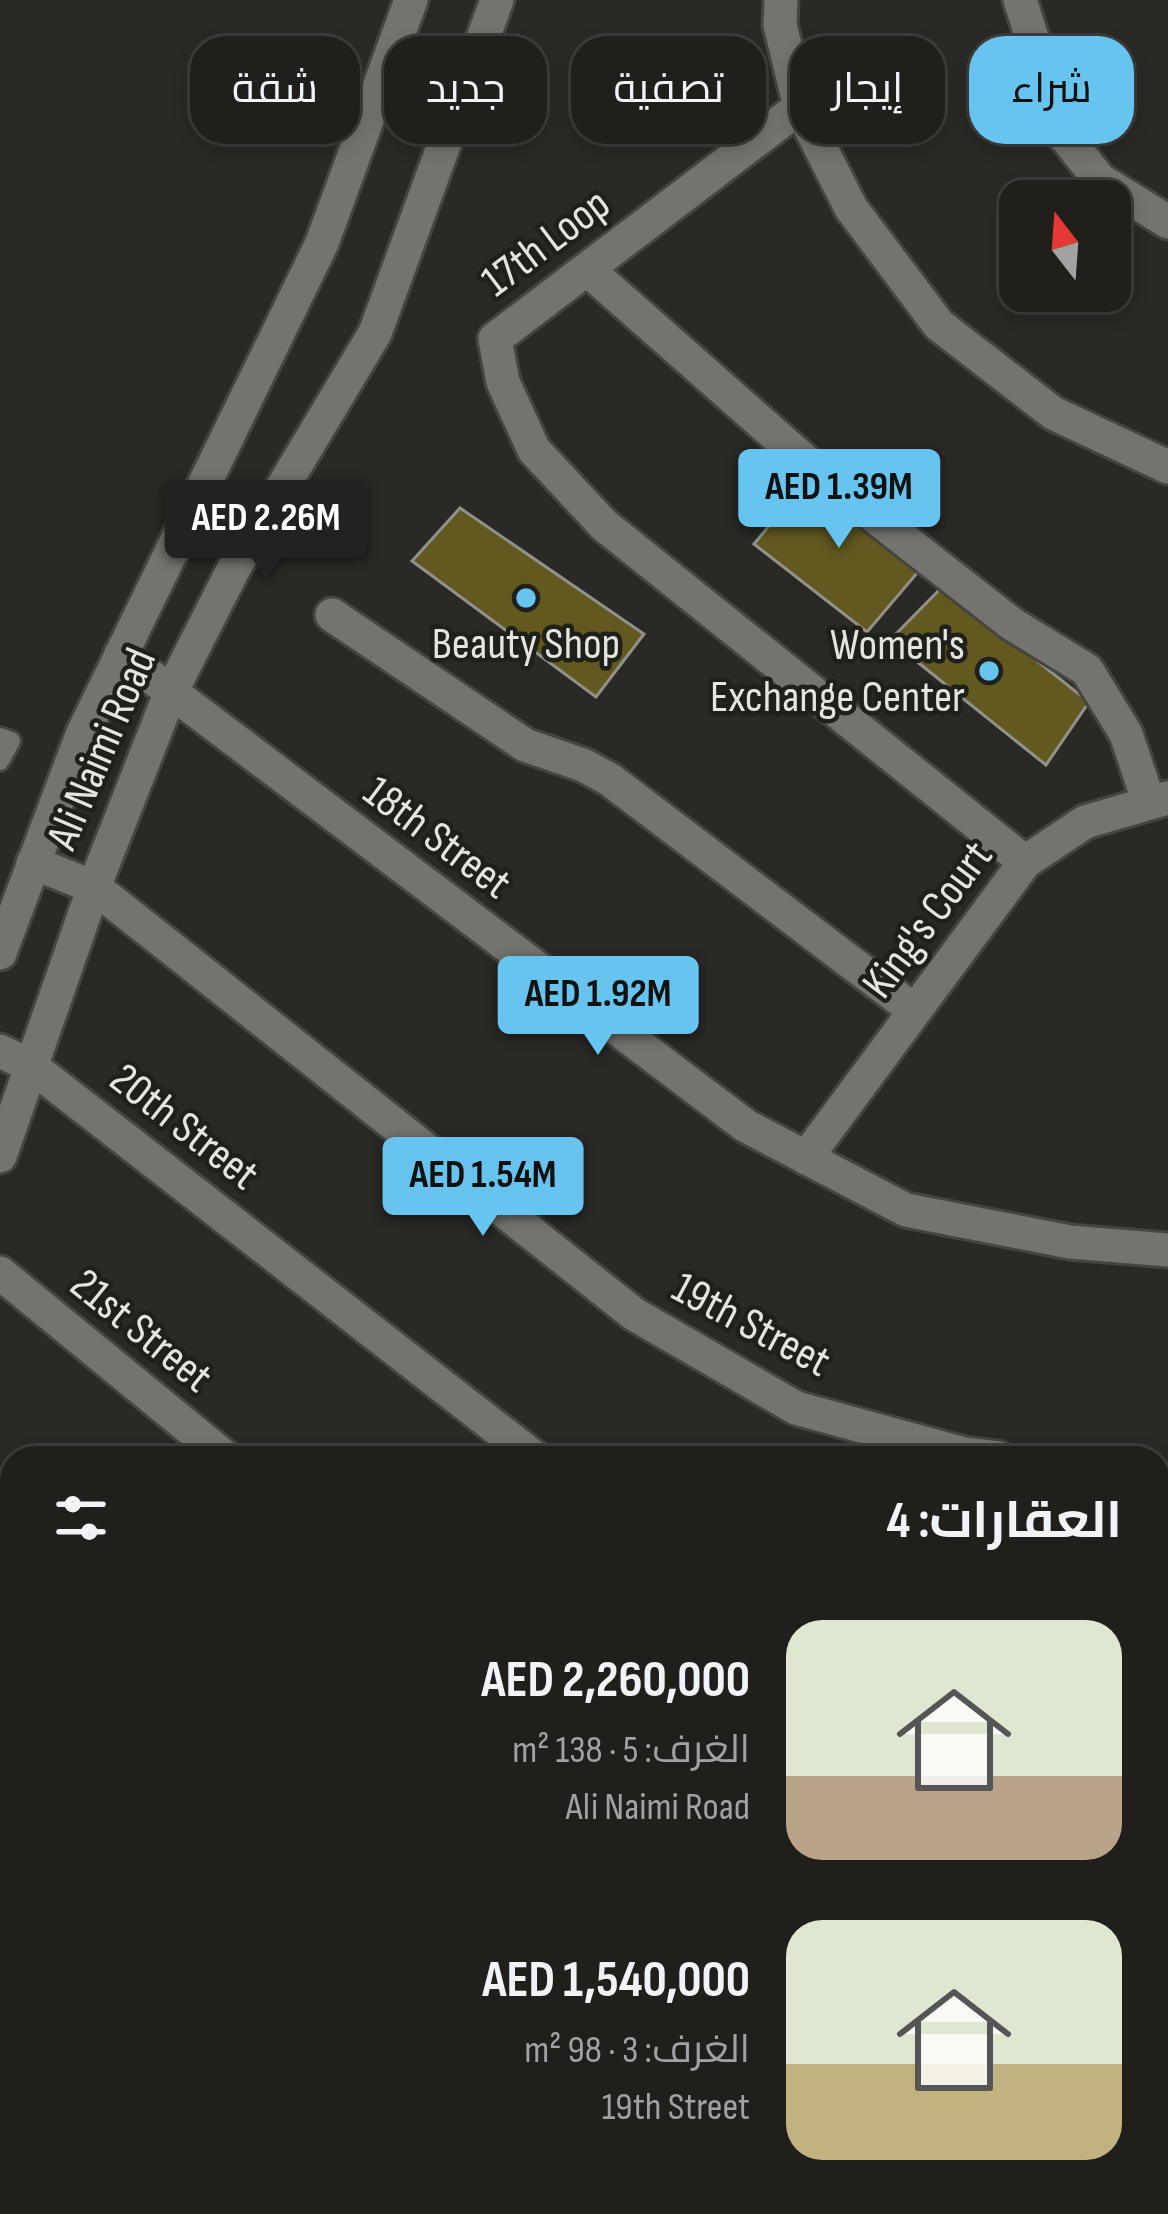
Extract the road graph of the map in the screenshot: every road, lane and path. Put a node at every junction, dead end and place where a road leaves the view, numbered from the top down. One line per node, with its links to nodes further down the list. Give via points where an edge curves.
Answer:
1 (411, 0): 12 (street, Ali Naimi Road, via 322,242)
2 (497, 0): 13 (street, Ali Naimi Road, via 376,333 233,569)
3 (782, 0): 5 (street)
4 (1020, 0): 8 (street, via 1064,134 1100,180)
5 (790, 66)
6 (790, 115): 9 (street, 17th Loop)
7 (819, 144): 10 (street, via 851,208 939,325 1053,413)
8 (1168, 222)
9 (587, 268): 16 (street, via 815,470 1012,624 1087,670); 17 (street, 17th Loop, via 495,338 503,382 534,450 604,525)
10 (1168, 466)
11 (332, 615): 21 (street, via 525,745 609,778)
12 (121, 655): 13 (street, 18th Street); 18 (street, Ali Naimi Road)
13 (170, 694): 19 (street, Ali Naimi Road); 25 (street, 18th Street, via 746,1126)
14 (0, 737): 15 (lane, via 11,741)
15 (0, 761)
16 (1158, 800): 17 (street, King's Court, via 1085,822)
17 (1025, 862): 21 (street, King's Court)
18 (33, 863): 19 (street, 19th Street); 20 (street, Ali Naimi Road)
19 (94, 887): 23 (street, Ali Naimi Road); 30 (street, 19th Street, via 634,1314 796,1408)
20 (0, 953)
21 (915, 1011): 25 (street, King's Court)
22 (0, 1052): 23 (street, 20th Street)
23 (32, 1066): 24 (street, Ali Naimi Road); 29 (street, 20th Street)
24 (0, 1156)
25 (806, 1158): 26 (street, 18th Street, via 905,1210 1070,1242)
26 (1168, 1250)
27 (0, 1273): 28 (street, 21st Street)
28 (211, 1446)
29 (520, 1446)
30 (935, 1446)

